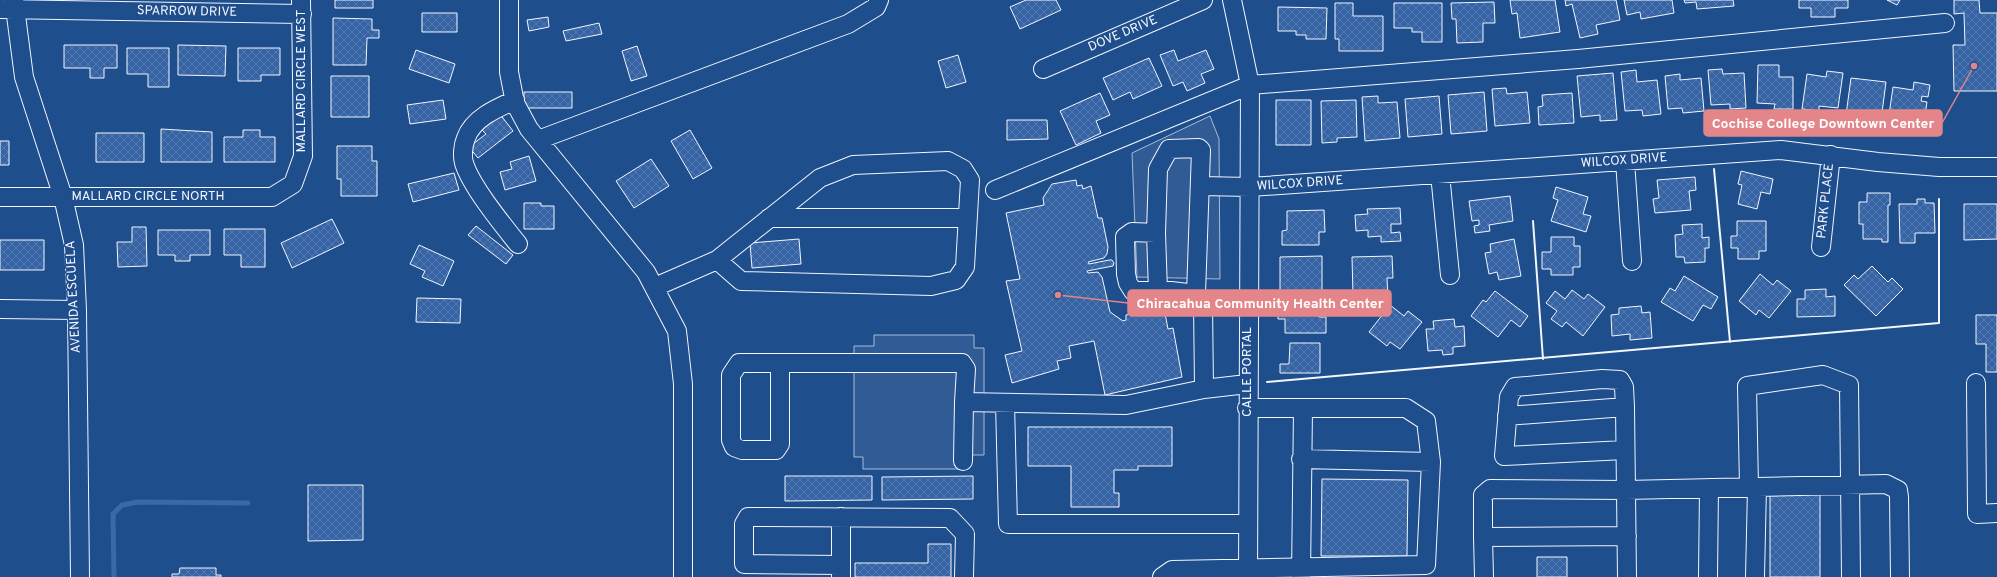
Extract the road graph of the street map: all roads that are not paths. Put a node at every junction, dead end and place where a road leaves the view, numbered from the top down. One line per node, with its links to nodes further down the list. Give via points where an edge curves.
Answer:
1 (509, 0): 10 (street, via 509,72)
2 (879, 0): 11 (street, via 876,7 848,24)
3 (1203, 0): 8 (street, DOVE DRIVE)
4 (1232, 0): 9 (street, CALLE PORTAL)
5 (10, 6): 6 (street, SPARROW DRIVE); 21 (street, AVENIDA ESCUELA, via 24,77)
6 (302, 7): 16 (street, MALLARD CIRCLE WEST, via 303,156)
7 (1944, 24): 9 (street, via 1570,59)
8 (1043, 69)
9 (1250, 84): 18 (street, CALLE PORTAL); 19 (street)
10 (515, 100): 11 (street, via 529,129); 25 (street, via 480,120 466,138 463,150 464,162 472,179)
11 (538, 140): 30 (street, via 646,272)
12 (1831, 155): 13 (street, WILCOX DRIVE, via 1781,150); 14 (street, WILCOX DRIVE, via 1939,167); 26 (street, PARK PLACE)
13 (1625, 161): 15 (street, WILCOX DRIVE); 28 (street)
14 (1997, 167)
15 (1440, 174): 18 (street, WILCOX DRIVE); 29 (street)
16 (292, 184): 21 (street, MALLARD CIRCLE NORTH, via 272,197)
17 (1201, 186): 18 (street, WILCOX DRIVE); 24 (street, via 1201,150 1169,149 1158,169); 32 (street)
18 (1250, 187): 37 (street, CALLE PORTAL)
19 (995, 190)
20 (0, 197): 21 (street, MALLARD CIRCLE NORTH)
21 (63, 197): 34 (street, AVENIDA ESCUELA, via 74,245)
22 (769, 218): 23 (street); 23 (street, via 820,178 854,165 948,161 963,169 970,180); 27 (street)
23 (968, 218): 27 (street, via 966,267 956,280 931,286 741,281)
24 (1156, 233): 31 (street); 31 (street, via 1132,232 1125,237 1126,274 1133,291)
25 (518, 244)
26 (1821, 247)
27 (717, 260): 30 (street)
28 (1632, 261)
29 (1450, 274)
30 (655, 288): 63 (street, via 677,330 683,384)
31 (1158, 291): 32 (street)
32 (1196, 294): 38 (street, via 1203,303)
33 (0, 309): 34 (street)
34 (77, 310): 62 (street, AVENIDA ESCUELA)
35 (780, 363): 35 (street, via 780,444 776,450 742,450 734,447 731,440 731,375 734,368 739,363); 39 (street, via 962,363 966,369)
36 (1976, 383): 53 (street, via 1977,514)
37 (1247, 384): 38 (street); 42 (street, CALLE PORTAL)
38 (1204, 389): 40 (street, via 1126,405)
39 (964, 402): 40 (street); 47 (street)
40 (1005, 403): 55 (street, via 1008,524)
41 (1625, 407): 44 (street); 44 (street, via 1624,386 1620,380 1602,379 1515,387 1508,397); 45 (street)
42 (1247, 408): 43 (street); 55 (street, CALLE PORTAL)
43 (1303, 408): 46 (street); 48 (street, via 1406,408 1426,421)
44 (1507, 416): 45 (street, via 1504,456)
45 (1625, 450): 52 (street)
46 (1301, 459): 48 (street); 60 (street)
47 (963, 461)
48 (1431, 462): 59 (street)
49 (1849, 485): 50 (street); 50 (street, via 1849,386 1823,375 1747,386); 70 (street); 71 (street, via 1886,484 1898,490)
50 (1753, 487): 51 (street); 69 (street)
51 (1709, 488): 52 (street); 68 (street)
52 (1626, 490): 56 (street); 57 (street, via 1490,489 1483,495)
53 (1997, 513)
54 (841, 517): 58 (street); 58 (street, via 748,517 744,524 744,564); 64 (street, via 950,518 965,534)
55 (1248, 524): 61 (street, CALLE PORTAL)
56 (1627, 536): 57 (street); 67 (street)
57 (1483, 537): 66 (street)
58 (841, 571)
59 (1426, 571): 60 (street)
60 (1301, 572): 61 (street)
61 (1248, 573): 65 (street, via 1172,570)
62 (80, 577)
63 (682, 577)
64 (964, 577)
65 (1162, 577)
66 (1484, 577)
67 (1627, 577)
68 (1708, 577)
69 (1755, 577)
70 (1851, 577)
71 (1900, 577)

